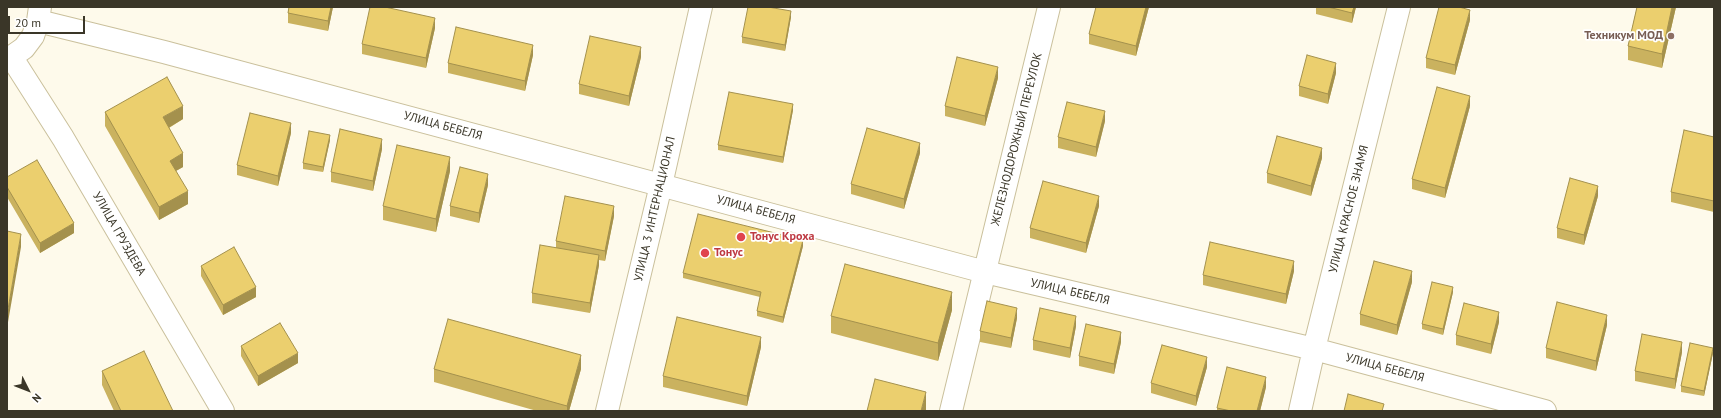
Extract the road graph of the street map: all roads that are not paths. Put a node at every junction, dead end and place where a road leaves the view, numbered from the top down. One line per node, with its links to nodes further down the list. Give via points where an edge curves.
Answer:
1 (701, 7): 6 (street, УЛИЦА 3 ИНТЕРНАЦИОНАЛ)
2 (1049, 7): 7 (street, ЖЕЛЕЗНОДОРОЖНЫЙ ПЕРЕУЛОК)
3 (1399, 7): 8 (street, УЛИЦА КРАСНОЕ ЗНАМЯ)
4 (39, 14): 5 (street, via 33,36 24,48); 6 (street, УЛИЦА БЕБЕЛЯ, via 164,52)
5 (10, 59): 9 (street, УЛИЦА ГРУЗДЕВА, via 63,138)
6 (661, 185): 7 (street, УЛИЦА БЕБЕЛЯ); 10 (street, УЛИЦА 3 ИНТЕРНАЦИОНАЛ)
7 (985, 272): 8 (street, УЛИЦА БЕБЕЛЯ); 11 (street, ЖЕЛЕЗНОДОРОЖНЫЙ ПЕРЕУЛОК)
8 (1314, 349): 12 (street, УЛИЦА КРАСНОЕ ЗНАМЯ); 13 (street, УЛИЦА БЕБЕЛЯ)
9 (223, 411)
10 (607, 411)
11 (951, 411)
12 (1300, 411)
13 (1545, 411)

